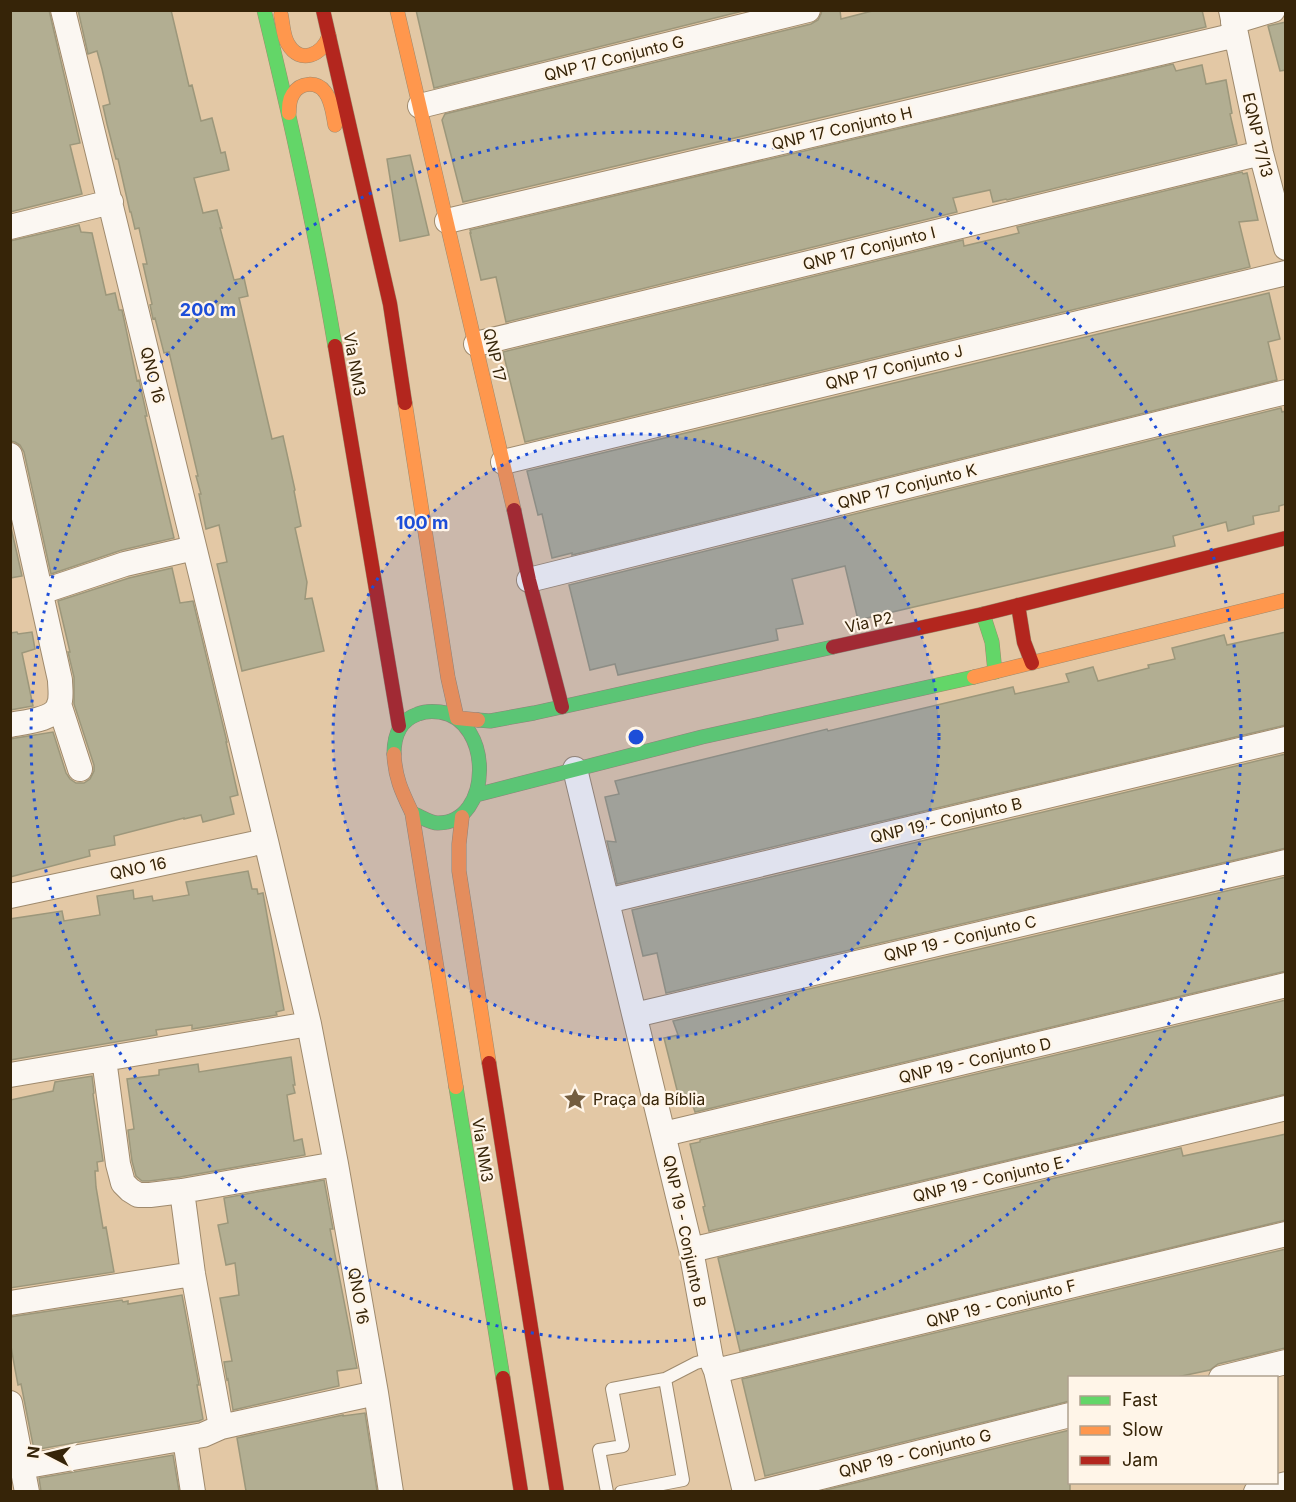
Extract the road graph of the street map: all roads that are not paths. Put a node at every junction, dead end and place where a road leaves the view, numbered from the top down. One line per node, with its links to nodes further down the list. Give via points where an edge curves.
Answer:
1 (63, 10): 14 (street, QNO 16)
2 (264, 10): 11 (main road, Via NM3)
3 (280, 10): 9 (main road, via 287,43 296,53 315,55 325,47)
4 (323, 10): 9 (main road)
5 (397, 10): 10 (main road, QNP 17)
6 (808, 10): 10 (street, QNP 17 Conjunto G)
7 (1273, 10): 8 (street)
8 (1233, 22): 13 (street, EQNP 17/13); 15 (street, QNP 17 Conjunto H)
9 (329, 36): 20 (main road)
10 (420, 106): 15 (main road, QNP 17)
11 (289, 113): 12 (main road, via 290,96 295,90 310,84 317,86 328,96); 39 (main road, Via NM3, via 322,268)
12 (338, 136)
13 (1262, 153): 18 (street, EQNP 17/13); 21 (street, QNP 17 Conjunto I)
14 (111, 202): 17 (street); 27 (street, QNO 16)
15 (447, 221): 21 (main road, QNP 17)
16 (358, 224): 20 (main road)
17 (10, 226)
18 (1286, 248)
19 (1286, 273): 24 (street, QNP 17 Conjunto J)
20 (390, 304): 37 (main road)
21 (476, 344): 24 (main road, QNP 17)
22 (1286, 393): 28 (street, QNP 17 Conjunto K)
23 (10, 454): 25 (street)
24 (503, 462): 28 (main road, QNP 17)
25 (17, 510): 29 (street)
26 (1286, 538): 31 (main road, Via P2)
27 (194, 548): 29 (street, via 125,564); 46 (street, QNO 16)
28 (529, 580): 36 (main road, QNP 17)
29 (41, 592): 35 (street, via 60,680)
30 (1286, 600): 33 (main road)
31 (1018, 605): 32 (main road, Via P2); 33 (main road, via 1020,630)
32 (983, 614): 34 (main road, via 991,634); 36 (main road, Via P2)
33 (1032, 663): 34 (main road)
34 (995, 672): 42 (main road)
35 (59, 704): 38 (street, via 50,716); 41 (street)
36 (562, 707): 37 (main road, Via P2, via 490,721)
37 (457, 718): 39 (main road, via 426,711 414,714); 43 (main road, via 472,733 479,753)
38 (10, 725)
39 (399, 726): 44 (main road, via 394,741 395,763 402,793)
40 (1286, 739): 49 (street, QNP 19 - Conjunto B)
41 (80, 769)
42 (575, 769): 43 (main road); 49 (street, QNP 19 - Conjunto B)
43 (476, 795): 45 (main road)
44 (412, 813): 45 (main road, via 430,822 444,823); 77 (main road, Via NM3)
45 (462, 817): 78 (main road, Via NM3, via 459,871)
46 (266, 841): 48 (street, QNO 16); 52 (street, QNO 16)
47 (1286, 862): 51 (street, QNP 19 - Conjunto C)
48 (10, 896)
49 (607, 901): 51 (street, QNP 19 - Conjunto B)
50 (1286, 985): 56 (street, QNP 19 - Conjunto D)
51 (635, 1015): 56 (street, QNP 19 - Conjunto B)
52 (309, 1024): 53 (street); 57 (street, QNO 16)
53 (104, 1059): 54 (street); 58 (street, via 123,1183 138,1195)
54 (10, 1075)
55 (1286, 1108): 60 (street, QNP 19 - Conjunto E)
56 (664, 1134): 60 (street, QNP 19 - Conjunto B)
57 (336, 1164): 58 (street); 67 (street, QNO 16)
58 (182, 1191): 61 (street)
59 (1286, 1234): 64 (street, QNP 19 - Conjunto F)
60 (691, 1250): 64 (street, QNP 19 - Conjunto B)
61 (193, 1274): 62 (street); 70 (street)
62 (10, 1303)
63 (1286, 1362): 65 (street)
64 (713, 1365): 66 (lane, via 696,1363); 81 (street, QNP 19 - Conjunto B)
65 (1225, 1376)
66 (665, 1379): 79 (lane, via 612,1389 623,1446 600,1450); 80 (lane, via 683,1480)
67 (376, 1393): 70 (street); 76 (street, QNO 16)
68 (10, 1403): 72 (street)
69 (1068, 1415): 82 (street, QNP 19 - Conjunto G)
70 (221, 1426): 71 (street)
71 (184, 1439): 72 (street); 75 (street)
72 (17, 1459): 74 (street)
73 (1286, 1484): 83 (street)
74 (27, 1491)
75 (193, 1491)
76 (392, 1491)
77 (521, 1491)
78 (557, 1491)
79 (607, 1491)
80 (621, 1491)
81 (745, 1491)
82 (760, 1491)
83 (1256, 1491)

